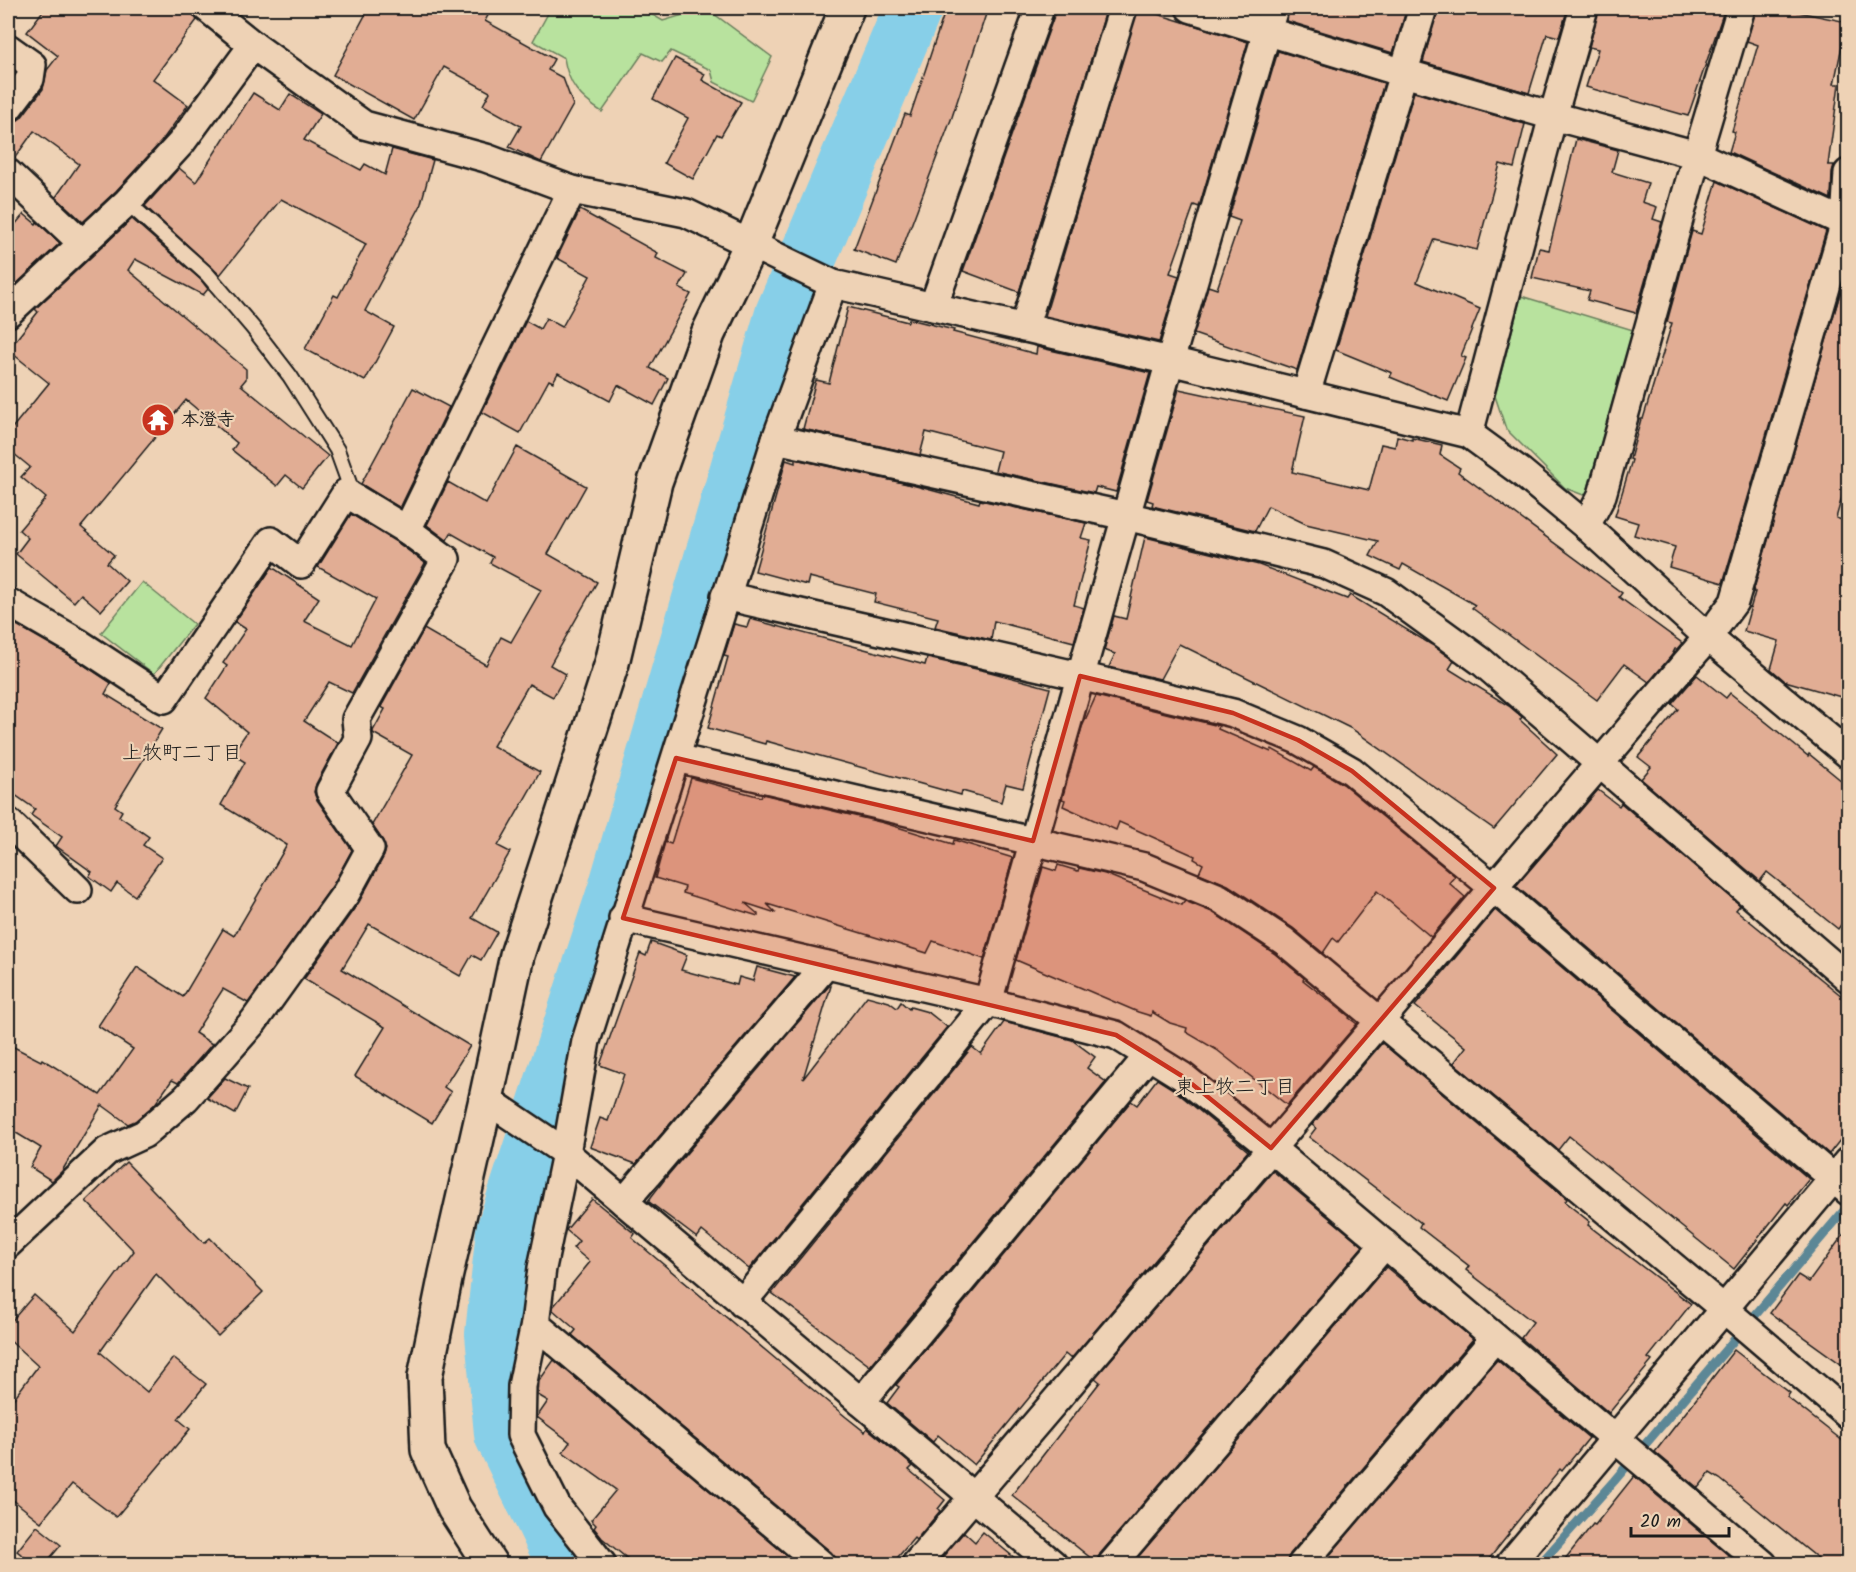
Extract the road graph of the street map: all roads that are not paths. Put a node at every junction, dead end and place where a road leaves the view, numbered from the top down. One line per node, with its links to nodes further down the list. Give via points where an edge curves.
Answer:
1 (207, 8): 10 (street)
2 (847, 8): 22 (street)
3 (1040, 8): 24 (street)
4 (1123, 8): 26 (street)
5 (1190, 8): 9 (street)
6 (1423, 8): 12 (street)
7 (1584, 8): 14 (street)
8 (1741, 8): 15 (street)
9 (1271, 19): 12 (street); 27 (street)
10 (253, 45): 18 (street, via 364,125 486,158); 19 (street, via 181,143)
11 (8, 48): 13 (street, via 32,65 30,79)
12 (1404, 72): 14 (street); 28 (street)
13 (8, 108)
14 (1553, 116): 15 (street); 29 (street)
15 (1697, 155): 20 (street); 33 (street, via 1602,495)
16 (8, 173): 21 (street)
17 (1848, 173): 20 (street)
18 (572, 190): 22 (street, via 686,213); 34 (street)
19 (127, 202): 21 (street); 31 (lane, via 207,274 253,327 337,450)
20 (1846, 223): 37 (street, via 1734,602)
21 (82, 243): 25 (street)
22 (751, 244): 23 (street); 52 (street, via 708,334 655,482 612,663 517,955)
23 (833, 284): 24 (street); 30 (street)
24 (933, 307): 26 (street)
25 (8, 313)
26 (1024, 328): 27 (street)
27 (1170, 361): 28 (street); 32 (street)
28 (1306, 394): 29 (street)
29 (1469, 434): 33 (street)
30 (776, 439): 32 (street); 35 (street)
31 (354, 498): 34 (street); 36 (street, via 346,494 301,564 271,541 164,699)
32 (1126, 516): 38 (street); 41 (street, via 1324,564 1386,592 1481,661)
33 (1586, 526): 37 (street)
34 (407, 530): 57 (street, via 446,559 356,719 358,740 330,790 370,849 346,893 254,1021 186,1098 144,1134 107,1151)
35 (725, 596): 38 (street); 40 (street)
36 (8, 602)
37 (1708, 637): 39 (street); 41 (street)
38 (1080, 676): 43 (street); 44 (street, via 1233,713 1298,740 1352,771)
39 (1848, 754)
40 (676, 758): 43 (street); 46 (street)
41 (1599, 764): 44 (street); 48 (street)
42 (8, 822): 45 (street)
43 (1034, 841): 49 (street); 50 (street, via 1144,867 1219,898 1284,941)
44 (1494, 888): 50 (street); 55 (street)
45 (78, 890)
46 (624, 918): 47 (street); 54 (street, via 586,1041)
47 (826, 965): 49 (street); 56 (street)
48 (1848, 978)
49 (988, 1002): 51 (street, via 1116,1035); 59 (street)
50 (1380, 1021): 53 (street); 60 (street)
51 (1149, 1055): 53 (street, via 1182,1076); 63 (street)
52 (486, 1099): 54 (street); 68 (street, via 425,1377 428,1450 454,1508)
53 (1271, 1148): 58 (street); 66 (street)
54 (566, 1153): 56 (street); 61 (street)
55 (1844, 1177): 60 (street)
56 (624, 1202): 59 (street)
57 (8, 1244)
58 (1384, 1244): 62 (street); 73 (street)
59 (742, 1303): 63 (street)
60 (1724, 1309): 64 (street); 65 (street)
61 (535, 1324): 69 (street, via 522,1386 521,1435 557,1507); 70 (street)
62 (1496, 1338): 65 (street); 74 (street)
63 (861, 1402): 66 (street)
64 (1848, 1415)
65 (1615, 1439): 67 (street); 75 (street)
66 (974, 1497): 71 (street); 72 (street)
67 (1751, 1561)
68 (490, 1564)
69 (603, 1564)
70 (821, 1564)
71 (916, 1564)
72 (1053, 1564)
73 (1112, 1564)
74 (1302, 1564)
75 (1510, 1564)

